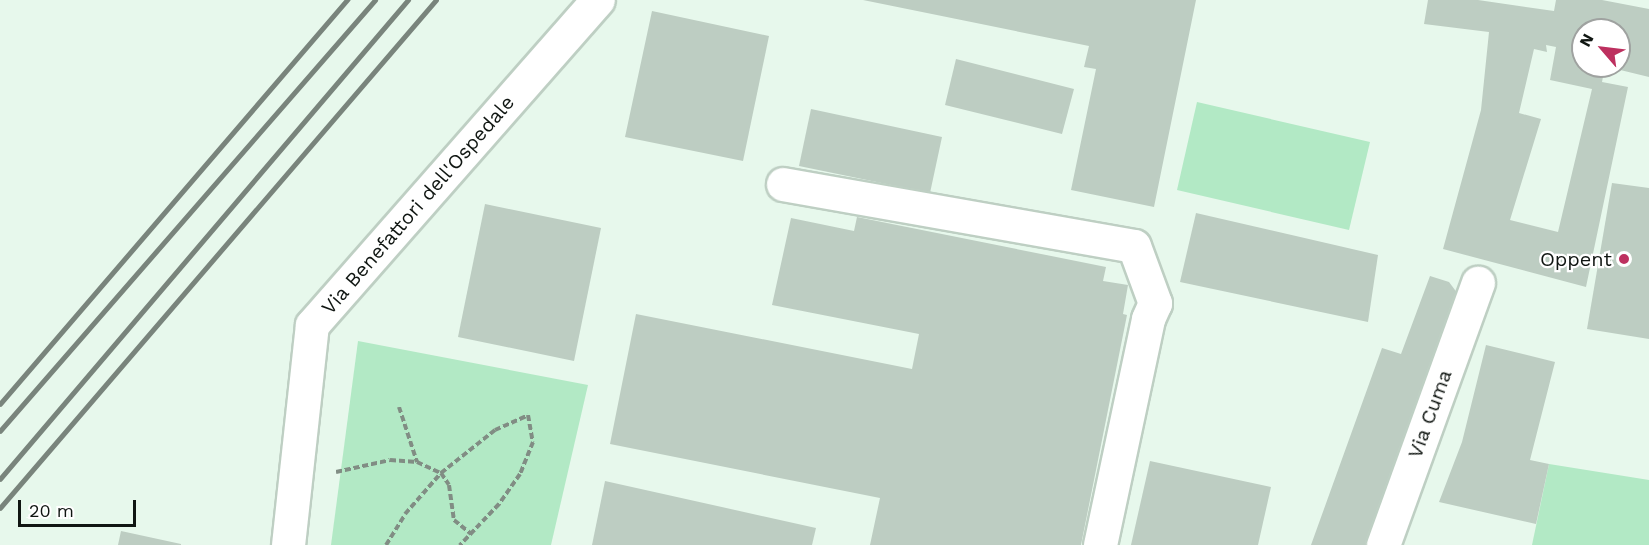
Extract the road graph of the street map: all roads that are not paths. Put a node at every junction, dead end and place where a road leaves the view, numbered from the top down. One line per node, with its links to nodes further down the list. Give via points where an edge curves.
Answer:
1 (598, 0): 4 (lane, Via Benefattori dell'Ospedale, via 312,325)
2 (783, 184): 5 (lane, via 1134,246 1155,303 1148,319)
3 (1478, 283): 6 (lane, Via Cuma)
4 (288, 545)
5 (1100, 545)
6 (1383, 545)

